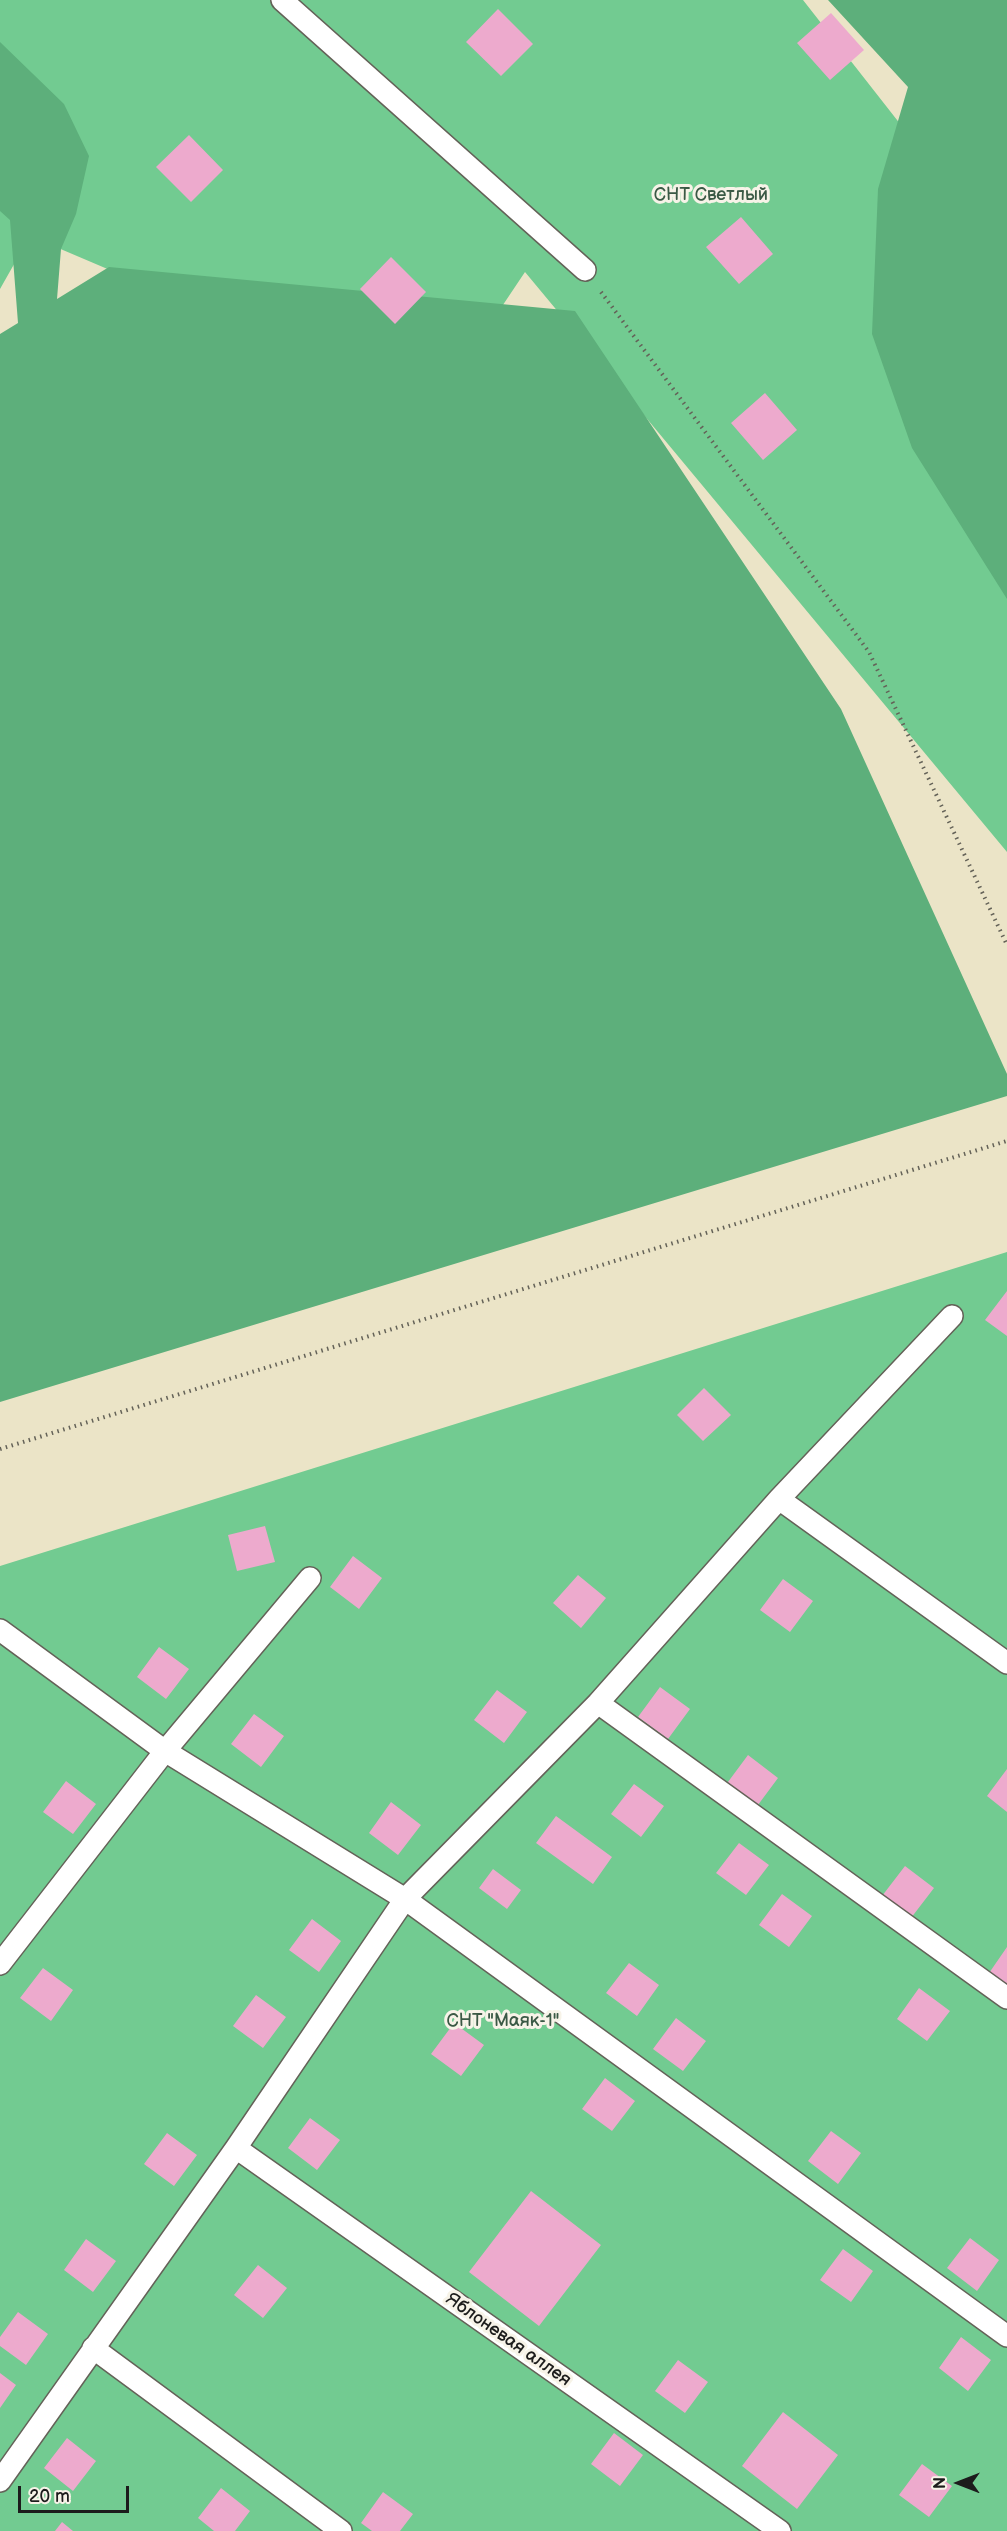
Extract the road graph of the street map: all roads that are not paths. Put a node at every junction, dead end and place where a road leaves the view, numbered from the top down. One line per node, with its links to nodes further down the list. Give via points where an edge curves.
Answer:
1 (282, 0): 2 (lane)
2 (585, 270)
3 (952, 1316): 4 (lane)
4 (779, 1499): 7 (lane); 8 (lane)
5 (310, 1578): 9 (lane)
6 (0, 1630): 9 (lane)
7 (1007, 1663)
8 (598, 1703): 10 (lane); 12 (lane)
9 (165, 1751): 10 (lane); 11 (lane)
10 (405, 1899): 13 (lane); 14 (lane)
11 (0, 1964)
12 (1007, 1998)
13 (236, 2148): 15 (lane); 18 (lane, Яблоневая аллея)
14 (1007, 2336)
15 (93, 2348): 16 (lane); 17 (lane)
16 (0, 2481)
17 (341, 2531)
18 (780, 2531)

